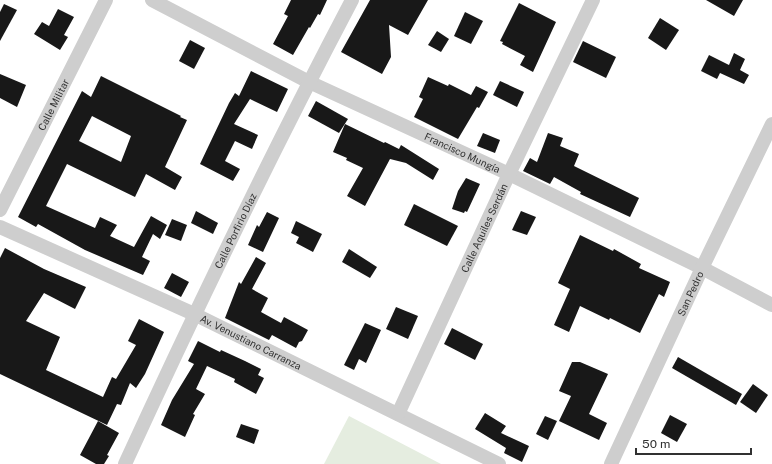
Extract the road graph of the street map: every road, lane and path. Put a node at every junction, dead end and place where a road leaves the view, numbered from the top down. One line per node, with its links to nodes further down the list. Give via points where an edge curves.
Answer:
1 (106, 0): 8 (street, Calle Militar)
2 (152, 0): 5 (street, Francisco Mungía)
3 (352, 0): 5 (street, Calle Porfirio Díaz)
4 (593, 0): 7 (street, Calle Aquiles Serdán)
5 (309, 82): 7 (street, Francisco Mungía); 12 (street, Calle Porfirio Díaz)
6 (772, 124): 10 (street, San Pedro)
7 (509, 174): 10 (street, Francisco Mungía); 13 (street, Calle Aquiles Serdán)
8 (0, 210)
9 (0, 227): 12 (street, Av. Venustiano Carranza)
10 (702, 268): 11 (street, Francisco Mungía); 16 (street, San Pedro)
11 (772, 305)
12 (194, 314): 13 (street, Av. Venustiano Carranza); 14 (street, Calle Porfirio Díaz)
13 (398, 414): 15 (street, Av. Venustiano Carranza)
14 (125, 464)
15 (498, 464)
16 (611, 464)

